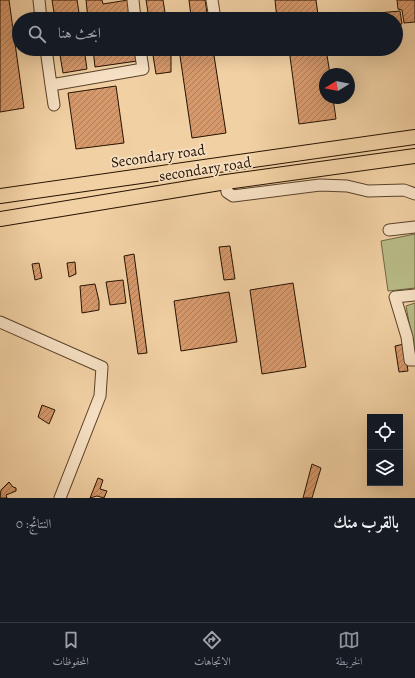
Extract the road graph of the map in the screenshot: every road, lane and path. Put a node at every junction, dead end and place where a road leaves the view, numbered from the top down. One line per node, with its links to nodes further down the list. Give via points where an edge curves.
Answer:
1 (39, 0): 4 (street)
2 (133, 0): 5 (street)
3 (212, 0): 6 (street)
4 (40, 12)
5 (134, 12)
6 (214, 12)
7 (47, 56): 9 (street)
8 (141, 56): 9 (street, via 143,69)
9 (51, 85): 10 (street)
10 (54, 105)
11 (415, 137): 15 (main road, Secondary road)
12 (415, 156): 13 (main road, secondary road)
13 (226, 182): 14 (street, via 227,192 233,196 331,185 368,191 404,190); 16 (main road, secondary road)
14 (415, 194)
15 (0, 196)
16 (0, 219)
17 (415, 227): 18 (street)
18 (389, 230)
19 (415, 295): 21 (street, via 396,297 407,337 410,360)
20 (0, 322): 22 (street, via 102,367 100,396)
21 (415, 360)
22 (60, 498)

